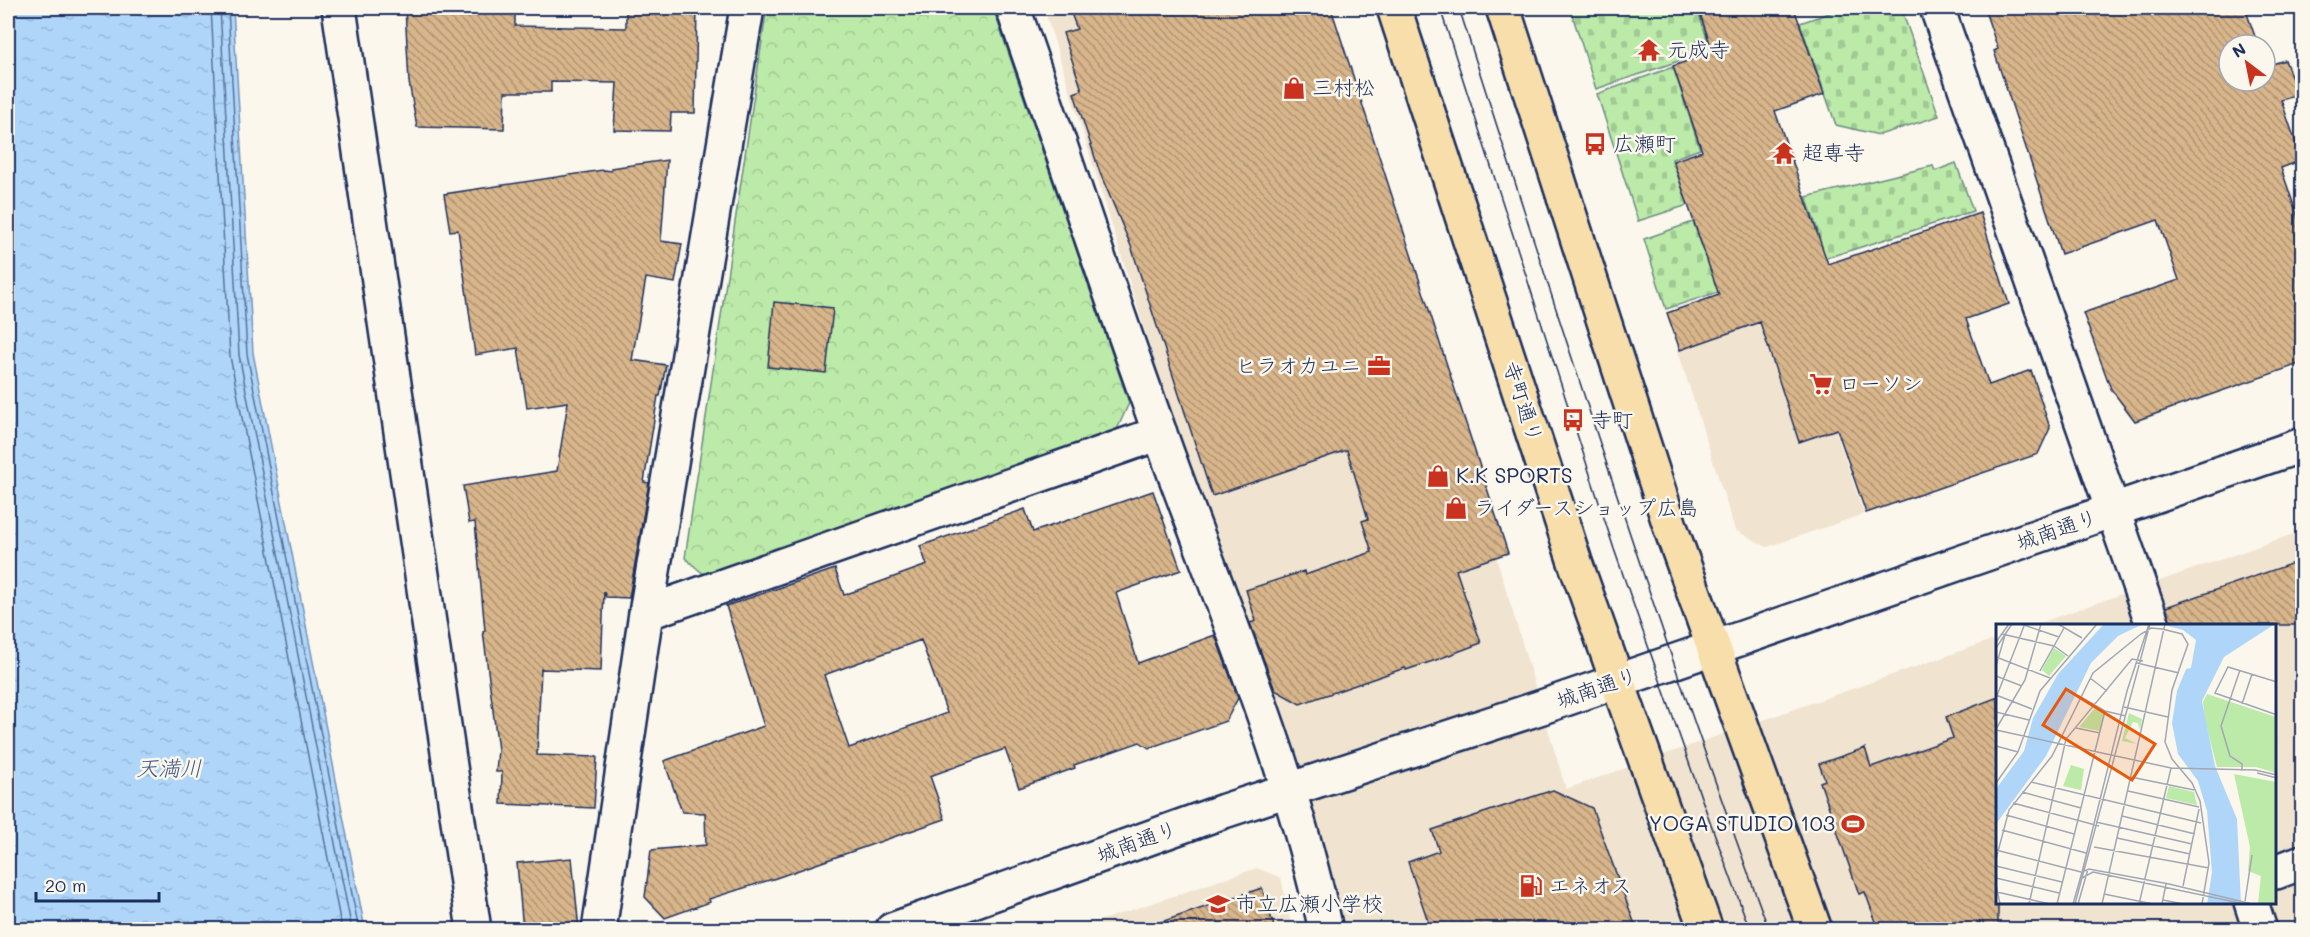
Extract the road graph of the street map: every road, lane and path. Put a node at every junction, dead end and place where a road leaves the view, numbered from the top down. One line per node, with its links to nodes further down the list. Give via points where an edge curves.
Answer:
1 (339, 8): 18 (street)
2 (747, 8): 10 (street)
3 (1013, 8): 7 (street)
4 (1394, 8): 13 (highway, 寺町通り)
5 (1503, 8): 12 (highway)
6 (1937, 8): 9 (street)
7 (1160, 433): 10 (street); 14 (street)
8 (2302, 444): 9 (street, 城南通り)
9 (2114, 510): 11 (street); 12 (street, 城南通り)
10 (646, 613): 19 (street)
11 (2153, 624)
12 (1713, 648): 13 (street, 城南通り); 23 (highway)
13 (1617, 681): 14 (street, 城南通り); 22 (highway, 寺町通り)
14 (1288, 790): 20 (street, 城南通り); 21 (street, via 1313,869)
15 (2302, 862): 16 (street)
16 (2277, 872)
17 (2251, 904): 24 (street)
18 (474, 930)
19 (599, 930)
20 (892, 930)
21 (1326, 930)
22 (1706, 930)
23 (1815, 930)
24 (2260, 930)

